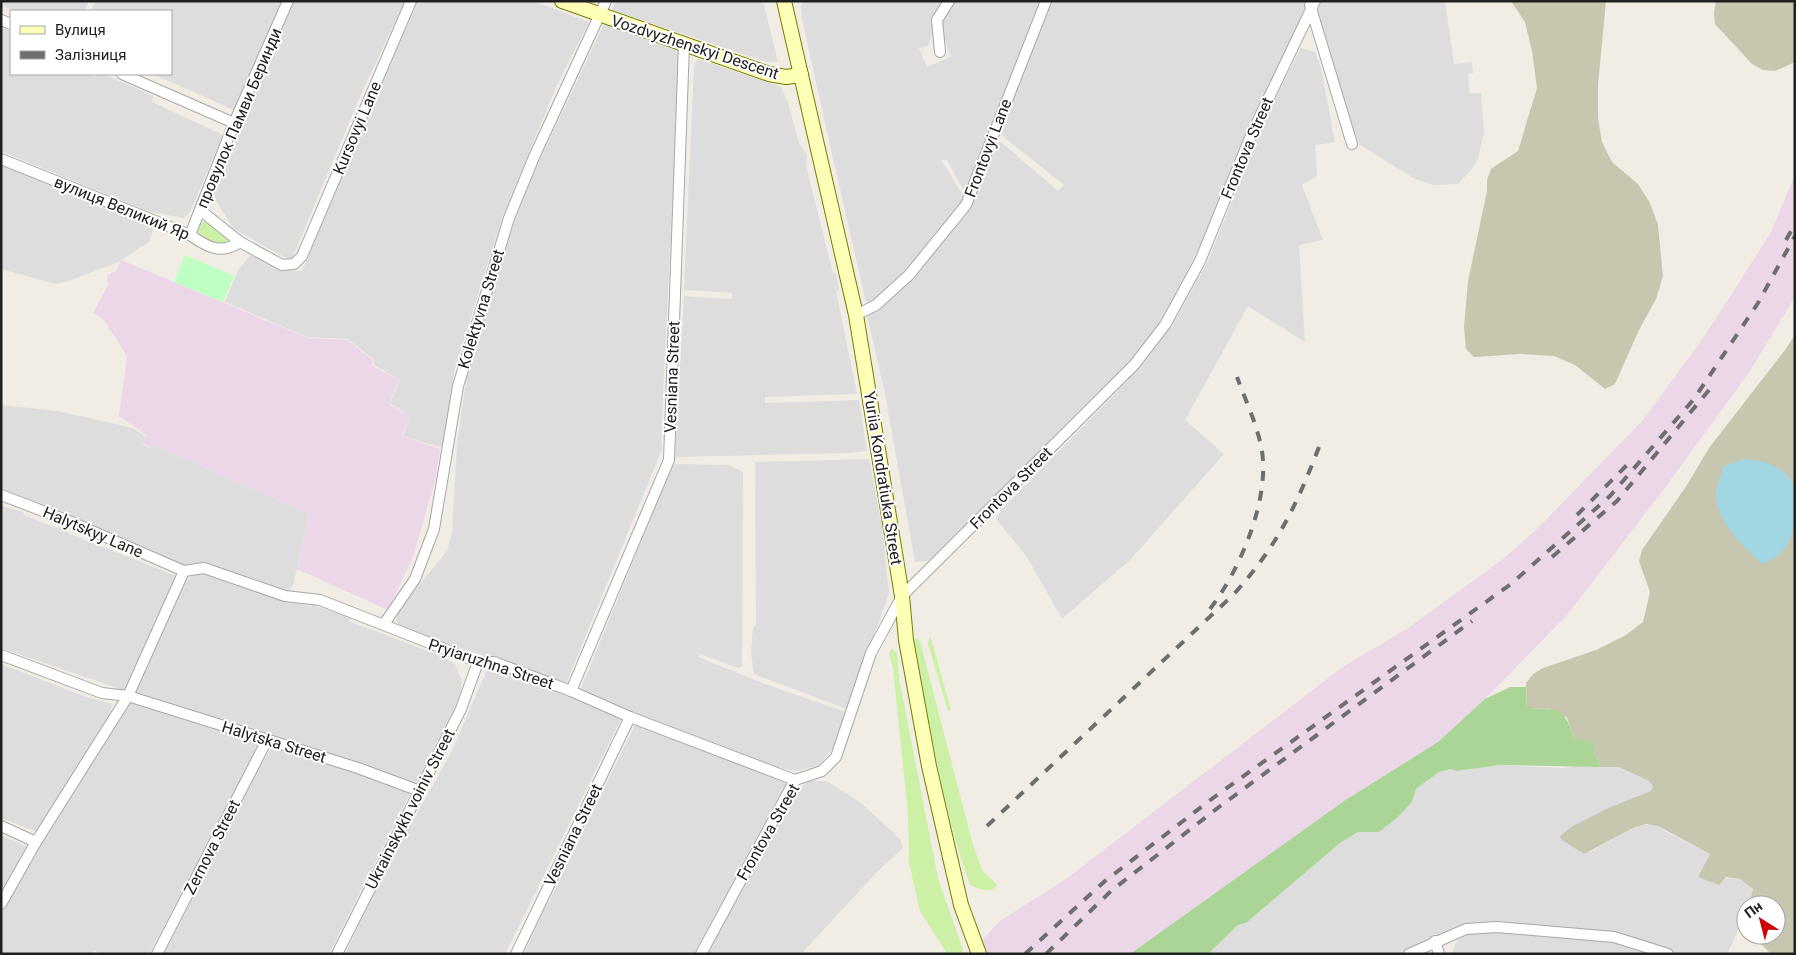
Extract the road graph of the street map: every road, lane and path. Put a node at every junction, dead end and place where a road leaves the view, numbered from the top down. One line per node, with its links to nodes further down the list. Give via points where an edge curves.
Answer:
1 (288, 1): 14 (street, провулок Памви Беринди)
2 (411, 1): 20 (street, Kursovyi Lane)
3 (562, 1): 9 (street, Vozdvyzhenskyi Descent)
4 (606, 1): 9 (street, Kolektyvna Street)
5 (784, 1): 13 (street, Yuriia Kondratiuka Street)
6 (949, 1): 11 (street, via 937,20)
7 (1046, 1): 21 (street, Frontovyi Lane, via 966,204 909,275 876,305)
8 (1312, 3): 15 (street, Frontova Street); 24 (street, Frontova Street, via 1252,134 1200,261 1165,326 1134,365)
9 (600, 15): 10 (street, Vozdvyzhenskyi Descent); 25 (street, Kolektyvna Street, via 509,218 458,386 434,529 415,580)
10 (684, 44): 13 (street, Vozdvyzhenskyi Descent, via 769,74); 28 (street, Vesniana Street, via 669,460)
11 (940, 52)
12 (124, 75): 14 (street)
13 (801, 75): 21 (street, Yuriia Kondratiuka Street)
14 (234, 123): 17 (street, провулок Памви Беринди)
15 (1352, 144)
16 (1, 159): 18 (street, вулиця Великий Яр)
17 (200, 210): 18 (street, провулок Памви Беринди); 19 (street, вулиця Великий Яр)
18 (190, 235): 19 (street, вулиця Великий Яр, via 216,250 231,248)
19 (240, 242): 20 (street, вулиця Великий Яр, via 282,265 294,264)
20 (302, 256)
21 (856, 315): 24 (street, Yuriia Kondratiuka Street)
22 (1, 495): 23 (street, Halytskyy Lane)
23 (184, 572): 25 (street, Pryiaruzhna Street, via 204,568 285,596 320,600); 29 (street)
24 (902, 596): 32 (street, Frontova Street, via 871,652 836,758 822,771); 42 (street, Yuriia Kondratiuka Street, via 906,640 929,766 961,905)
25 (384, 624): 27 (street, Pryiaruzhna Street, via 404,635)
26 (1, 655): 29 (street, Halytska Street, via 102,693)
27 (478, 662): 28 (street, Pryiaruzhna Street, via 494,662); 33 (street, Ukrainskykh voiniv Street, via 461,709)
28 (572, 691): 30 (street, Pryiaruzhna Street)
29 (128, 696): 31 (street, Halytska Street); 35 (street)
30 (630, 717): 32 (street, Pryiaruzhna Street); 40 (street, Vesniana Street)
31 (267, 740): 33 (street, Halytska Street); 38 (street, Zernova Street)
32 (795, 780): 41 (street, Frontova Street)
33 (420, 791): 39 (street, Ukrainskykh voiniv Street)
34 (1, 826): 35 (street)
35 (36, 842): 36 (street)
36 (1, 904)
37 (1435, 941): 43 (street); 44 (street); 45 (street, via 1466,929 1497,927 1614,938)
38 (157, 954)
39 (337, 954)
40 (516, 954)
41 (701, 954)
42 (979, 954)
43 (1409, 954)
44 (1439, 954)
45 (1668, 954)

